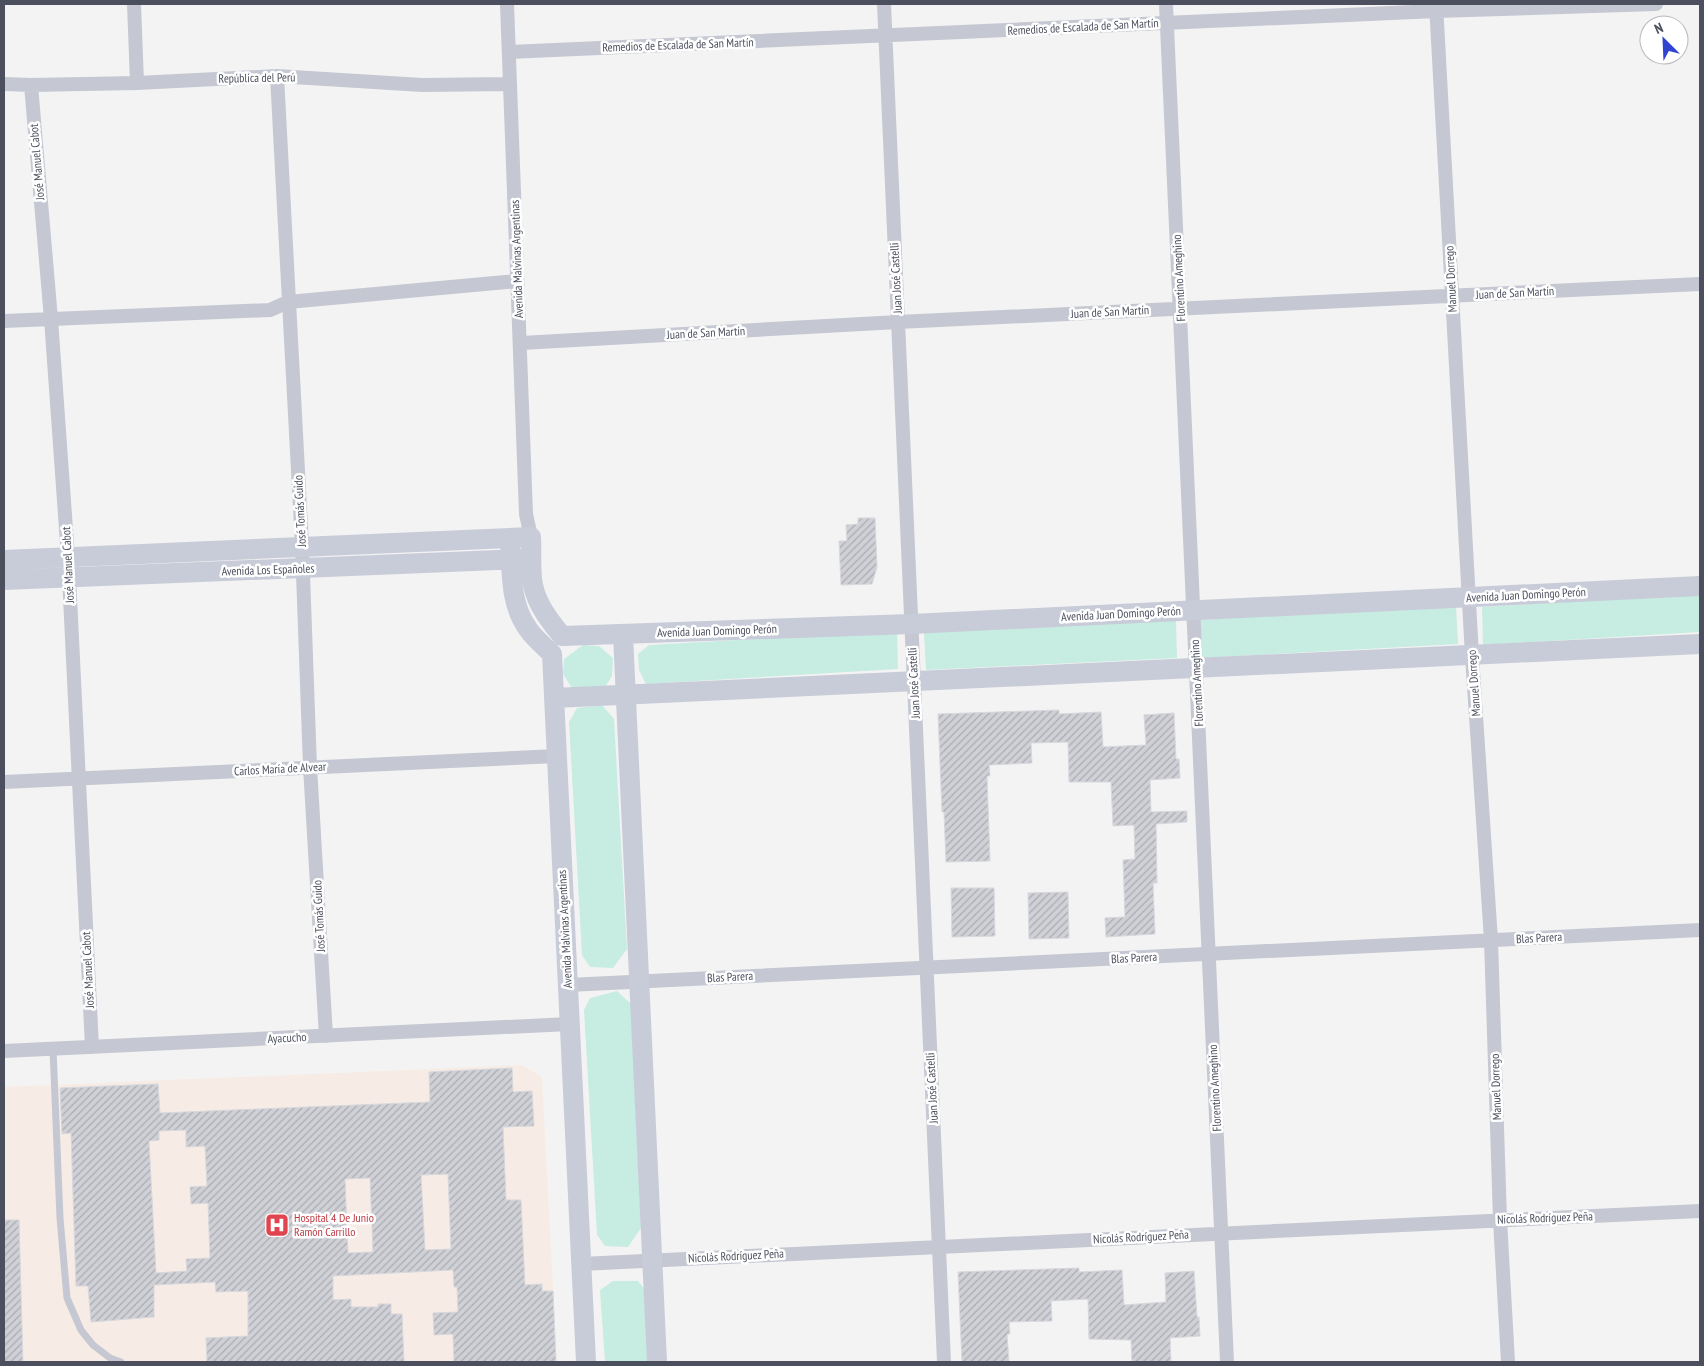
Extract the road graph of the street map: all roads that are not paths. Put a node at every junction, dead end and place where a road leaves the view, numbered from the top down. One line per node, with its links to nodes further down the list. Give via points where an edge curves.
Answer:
1 (134, 4): 11 (street)
2 (507, 4): 9 (street, Avenida Malvinas Argentinas)
3 (884, 4): 8 (street, Juan José Castelli)
4 (1166, 4): 7 (street, Florentino Ameghino)
5 (1656, 4): 6 (street, Remedios de Escalada de San Martín)
6 (1436, 7): 7 (street, Remedios de Escalada de San Martín); 17 (street, Manuel Dorrego)
7 (1167, 23): 8 (street, Remedios de Escalada de San Martín); 19 (street, Florentino Ameghino)
8 (886, 36): 9 (street, Remedios de Escalada de San Martín); 22 (street, Juan José Castelli)
9 (509, 52): 13 (street, Avenida Malvinas Argentinas)
10 (277, 76): 11 (street, República del Perú); 13 (street, República del Perú, via 422,85); 18 (street, José Tomás Guido)
11 (137, 83): 14 (street, República del Perú)
12 (4, 84): 14 (street, República del Perú)
13 (510, 84): 15 (street, Avenida Malvinas Argentinas)
14 (31, 85): 20 (street, José Manuel Cabot)
15 (517, 281): 18 (street); 23 (street, Avenida Malvinas Argentinas)
16 (1700, 284): 17 (street, Juan de San Martín)
17 (1452, 296): 19 (street, Juan de San Martín); 36 (street, Manuel Dorrego)
18 (288, 302): 20 (street, via 270,310); 27 (street, José Tomás Guido)
19 (1180, 309): 22 (street, Juan de San Martín); 37 (street, Florentino Ameghino)
20 (51, 319): 21 (street); 28 (street, José Manuel Cabot)
21 (4, 321)
22 (898, 322): 23 (street, Juan de San Martín); 38 (street, Juan José Castelli)
23 (521, 343): 24 (street, Avenida Malvinas Argentinas)
24 (526, 514): 25 (street, Avenida Malvinas Argentinas); 26 (street)
25 (531, 538): 26 (main road, Avenida Los Españoles); 29 (main road, Avenida Malvinas Argentinas)
26 (510, 539): 27 (main road, Avenida Los Españoles); 30 (main road)
27 (302, 546): 28 (main road, Avenida Los Españoles); 32 (street, José Tomás Guido)
28 (68, 557): 31 (main road, Avenida Los Españoles); 33 (street, José Manuel Cabot)
29 (532, 558): 30 (main road, Avenida Los Españoles); 40 (main road, Avenida Malvinas Argentinas, via 533,585 539,602 548,620)
30 (511, 559): 32 (main road, Avenida Los Españoles); 42 (main road, via 518,612 528,629)
31 (4, 560)
32 (303, 569): 33 (main road, Avenida Los Españoles); 49 (street, José Tomás Guido)
33 (70, 577): 34 (main road, Avenida Los Españoles); 50 (street, José Manuel Cabot)
34 (4, 580)
35 (1700, 586): 36 (main road, Avenida Juan Domingo Perón)
36 (1469, 598): 37 (main road, Avenida Juan Domingo Perón); 43 (street, Manuel Dorrego)
37 (1193, 611): 38 (main road, Avenida Juan Domingo Perón); 44 (street, Florentino Ameghino)
38 (911, 624): 39 (main road, Avenida Juan Domingo Perón); 45 (street, Juan José Castelli)
39 (623, 635): 40 (main road, Avenida Juan Domingo Perón); 46 (main road)
40 (562, 636): 42 (main road)
41 (1700, 644): 43 (main road)
42 (552, 654): 47 (main road, Avenida Malvinas Argentinas)
43 (1472, 656): 44 (main road); 53 (street, Manuel Dorrego)
44 (1196, 668): 45 (main road); 54 (street, Florentino Ameghino)
45 (914, 681): 46 (main road); 55 (street, Juan José Castelli)
46 (626, 695): 47 (main road); 56 (main road)
47 (554, 698): 48 (main road, Avenida Malvinas Argentinas)
48 (557, 756): 49 (street, Carlos María de Alvear); 57 (main road, Avenida Malvinas Argentinas)
49 (310, 767): 50 (street, Carlos María de Alvear); 59 (street, José Tomás Guido)
50 (79, 778): 51 (street, Carlos María de Alvear); 60 (street, José Manuel Cabot)
51 (4, 782)
52 (1700, 930): 53 (street, Blas Parera)
53 (1491, 940): 54 (street, Blas Parera); 64 (street, Manuel Dorrego)
54 (1209, 954): 55 (street, Blas Parera); 65 (street, Florentino Ameghino)
55 (927, 968): 56 (street, Blas Parera); 66 (street, Juan José Castelli)
56 (639, 981): 57 (street, Blas Parera); 67 (main road)
57 (568, 985): 58 (main road, Avenida Malvinas Argentinas)
58 (570, 1024): 59 (street, Ayacucho); 68 (main road, Avenida Malvinas Argentinas)
59 (326, 1036): 60 (street, Ayacucho)
60 (92, 1047): 61 (street, Ayacucho)
61 (53, 1049): 62 (street, Ayacucho); 69 (lane, via 67,1298 81,1330 93,1345)
62 (4, 1051)
63 (1700, 1211): 64 (street, Nicolás Rodríguez Peña)
64 (1500, 1220): 65 (street, Nicolás Rodríguez Peña); 74 (street, Manuel Dorrego)
65 (1221, 1233): 66 (street, Nicolás Rodríguez Peña); 73 (street, Florentino Ameghino)
66 (939, 1246): 67 (street, Nicolás Rodríguez Peña); 72 (street, Juan José Castelli)
67 (652, 1260): 68 (street, Nicolás Rodríguez Peña); 71 (main road)
68 (581, 1264): 70 (main road, Avenida Malvinas Argentinas)
69 (121, 1362)
70 (586, 1362)
71 (657, 1362)
72 (944, 1362)
73 (1227, 1362)
74 (1508, 1362)

